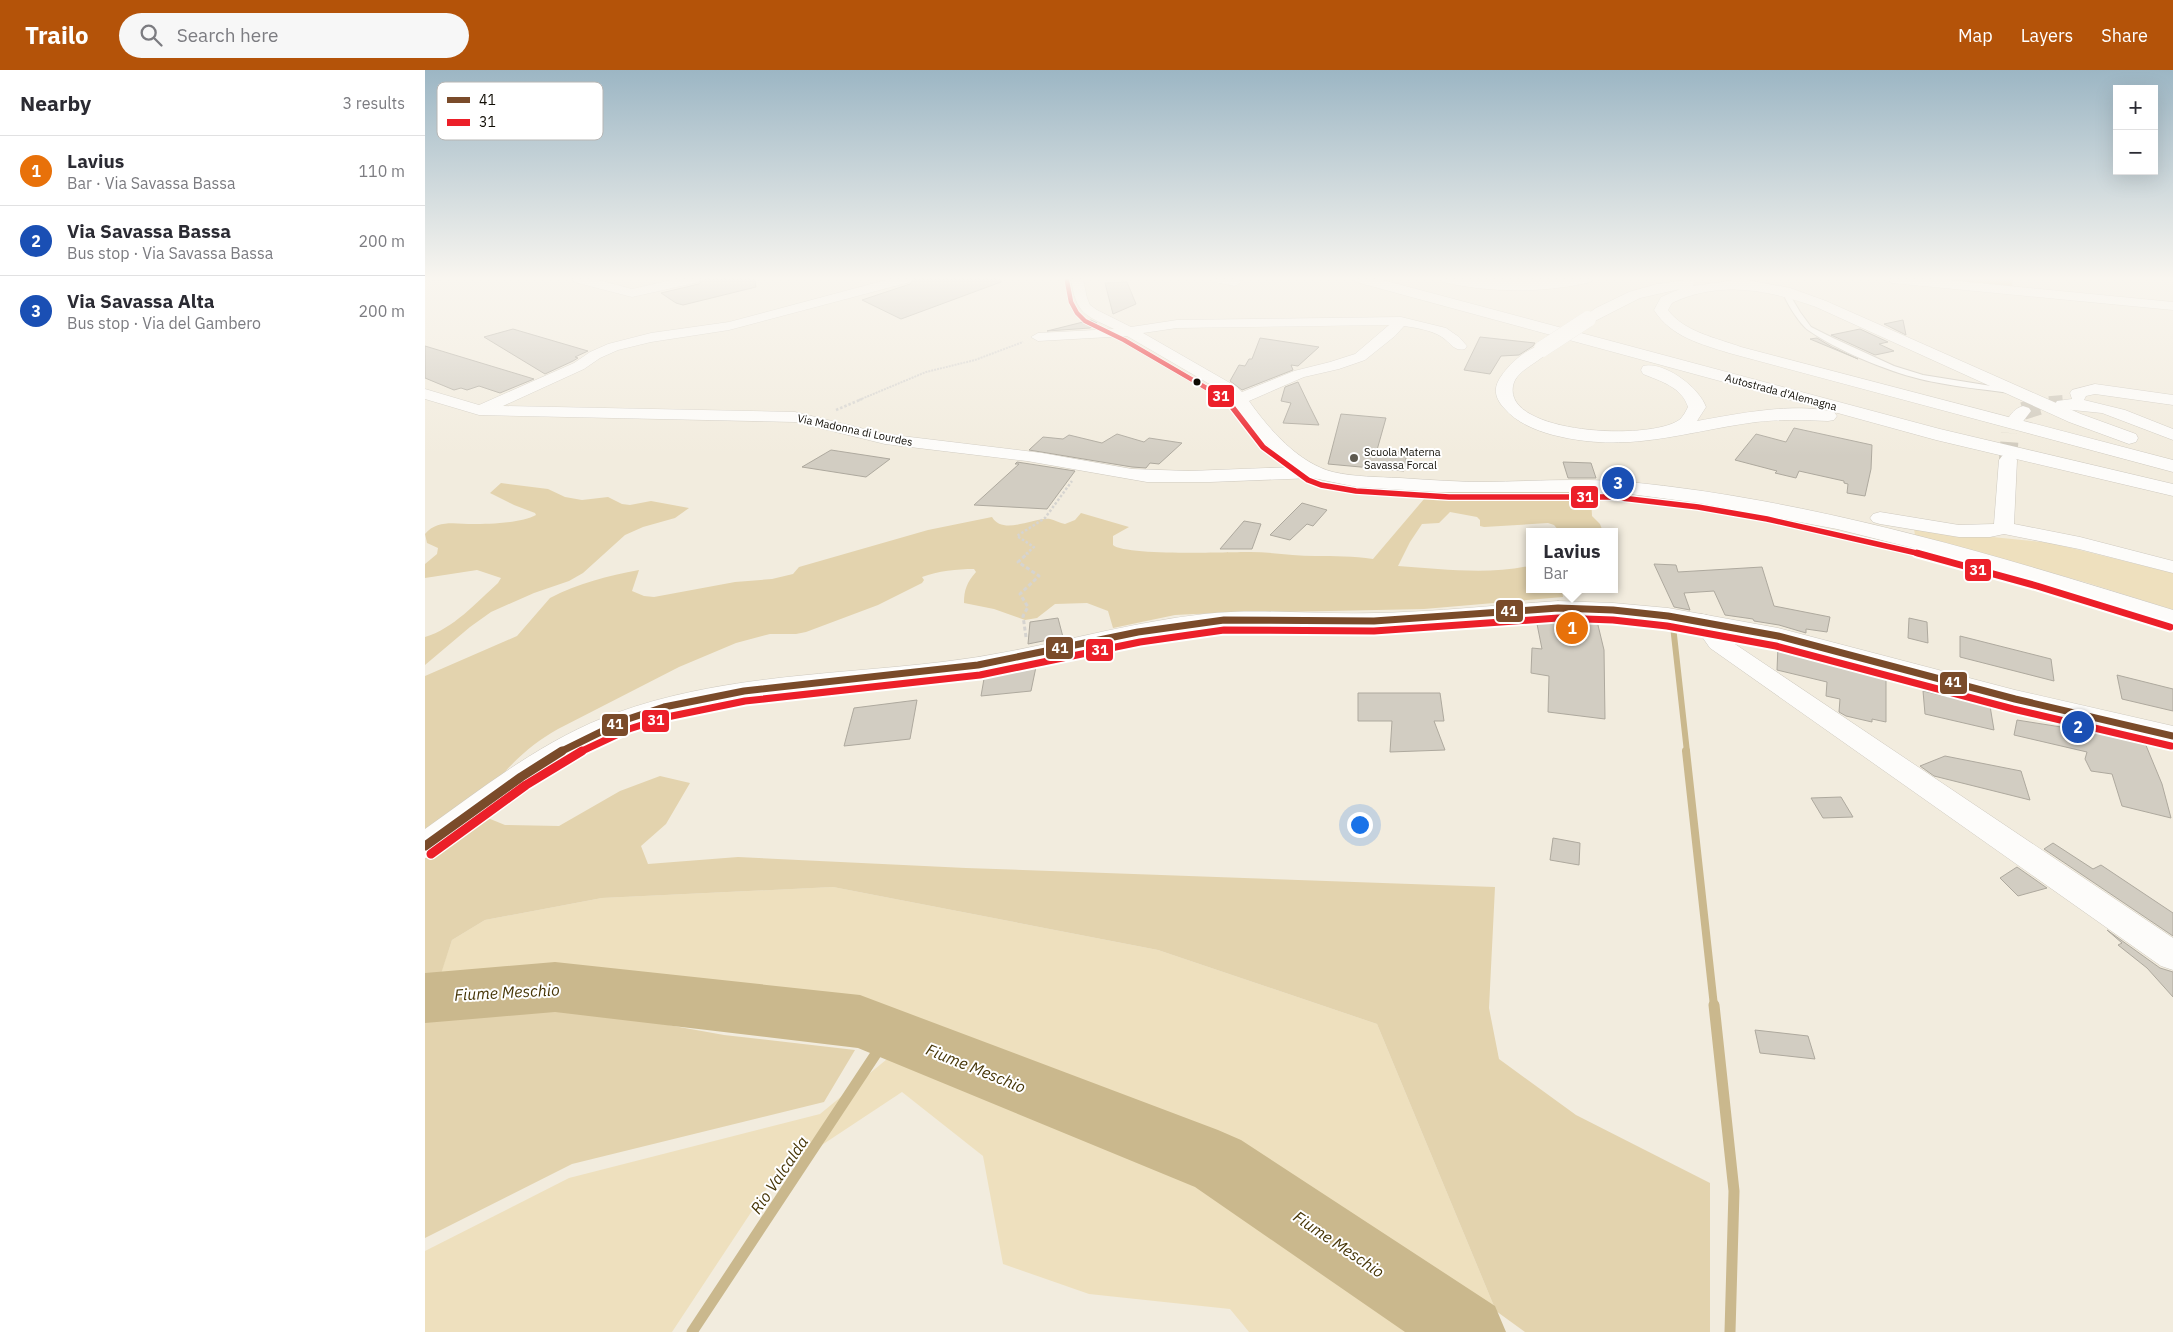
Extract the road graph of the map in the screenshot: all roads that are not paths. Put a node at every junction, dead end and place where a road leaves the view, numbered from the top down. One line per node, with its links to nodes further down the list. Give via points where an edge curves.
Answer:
1 (656, 338): 17 (street, via 605,350 579,366)
2 (1141, 338): 15 (street, via 1202,372)
3 (1384, 338): 15 (street, via 1361,357 1299,374)
4 (1454, 338): 12 (street)
5 (1556, 338): 18 (main road, via 1620,358 1683,387 1695,399 1697,407 1693,415 1680,427)
6 (1559, 338): 18 (main road, bridge, via 1507,377 1503,395 1521,415 1538,424 1583,437 1629,438)
7 (1577, 338): 19 (main road, Autostrada d'Alemagna)
8 (1605, 338): 25 (main road, Autostrada d'Alemagna, via 1930,421)
9 (1705, 338): 23 (main road, via 1735,350)
10 (1826, 338): 13 (lane, via 1891,368 1922,377)
11 (1897, 338): 13 (main road)
12 (1460, 346)
13 (2018, 392): 21 (main road, via 2106,430)
14 (427, 396): 17 (street, Via Madonna di Lourdes)
15 (1240, 399): 24 (street, via 1266,436)
16 (2173, 400): 20 (street, via 2095,389 2078,394 2071,404 2114,410)
17 (479, 410): 24 (street, Via Madonna di Lourdes, via 795,417 913,443 1029,456 1146,476)
18 (1658, 434): 19 (main road, via 1755,417 1794,415 1859,419)
19 (1936, 434): 26 (main road, Autostrada d'Alemagna)
20 (2173, 435)
21 (2173, 452)
22 (2008, 460): 28 (street)
23 (2173, 466)
24 (1314, 472): 27 (street, via 1371,482 1451,487 1619,488)
25 (2173, 478)
26 (2173, 490)
27 (1659, 492): 28 (street, via 1659,485 1668,482 1723,494 1944,528 1991,531); 30 (street, via 1792,513 1856,527 2067,583)
28 (2003, 528): 29 (street)
29 (2173, 566)
30 (2173, 617)
31 (1702, 622): 32 (main road, via 1812,643 1996,694); 33 (main road, via 1587,608 1371,621 1222,620 1155,629 947,670 748,689 645,713 591,735 556,753); 34 (street, via 1718,643)
32 (2173, 736)
33 (425, 846)
34 (2173, 956)

